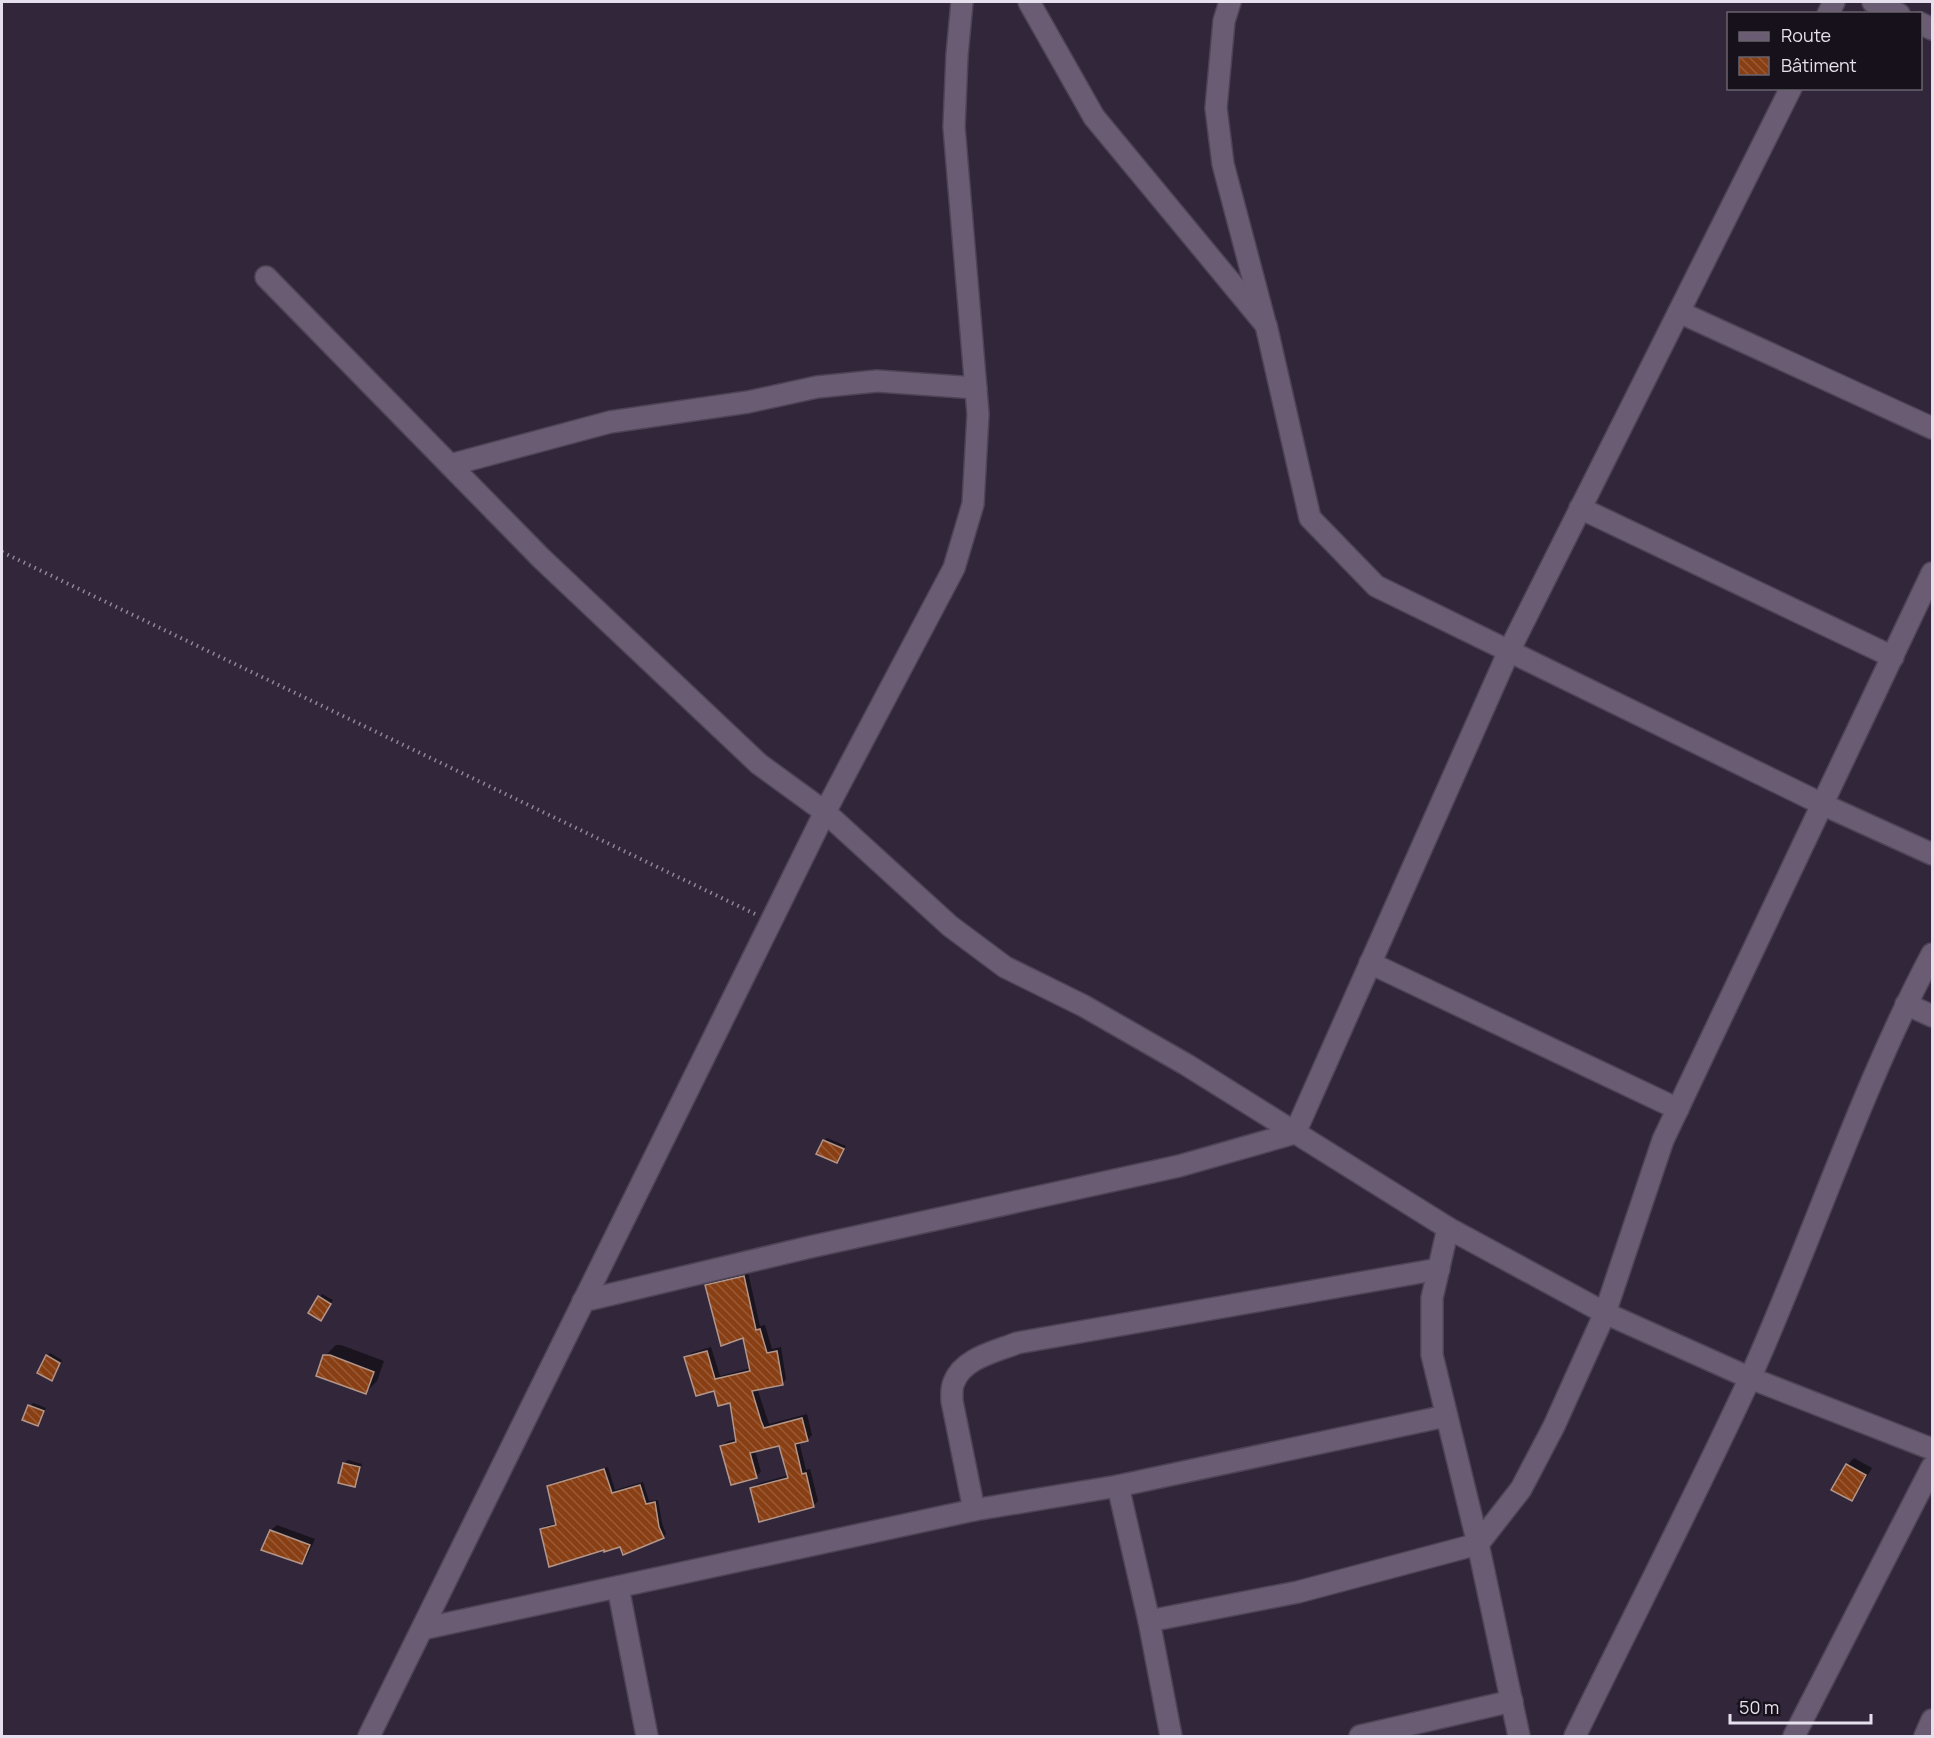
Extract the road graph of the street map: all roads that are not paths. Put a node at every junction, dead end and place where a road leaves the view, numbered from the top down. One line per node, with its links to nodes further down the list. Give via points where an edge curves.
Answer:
1 (962, 2): 10 (street, via 954,127)
2 (1029, 2): 9 (street, via 1094,117)
3 (1230, 2): 9 (street, via 1224,21 1216,108 1223,164)
4 (1873, 2): 5 (street)
5 (1895, 12)
6 (1790, 90): 8 (street)
7 (266, 277): 12 (street)
8 (1679, 312): 11 (street); 13 (street)
9 (1266, 325): 15 (street, via 1310,518 1376,586)
10 (976, 388): 12 (street, via 877,381 817,387 748,402 610,422); 18 (street, via 973,504 954,568)
11 (1932, 428)
12 (450, 465): 18 (street, via 541,558 759,764)
13 (1580, 508): 15 (street); 16 (street)
14 (1932, 573): 16 (street)
15 (1509, 651): 17 (street); 21 (street)
16 (1893, 657): 17 (street)
17 (1824, 805): 19 (street); 24 (street)
18 (825, 812): 25 (street, via 950,926 1005,967 1084,1006); 28 (street)
19 (1932, 854)
20 (1932, 954): 22 (street)
21 (1370, 963): 24 (street); 25 (street)
22 (1906, 1004): 23 (street); 30 (street)
23 (1932, 1016)
24 (1678, 1109): 29 (street, via 1663,1140)
25 (1295, 1133): 26 (street); 28 (street, via 1179,1166)
26 (1448, 1228): 27 (street); 29 (street)
27 (1439, 1269): 31 (street, via 1432,1298 1432,1355); 35 (street, via 1017,1344 982,1357 962,1368 952,1392)
28 (583, 1301): 39 (street)
29 (1605, 1313): 30 (street); 36 (street, via 1521,1489)
30 (1750, 1378): 32 (street); 47 (street)
31 (1446, 1416): 34 (street); 36 (street)
32 (1932, 1449)
33 (1932, 1467): 48 (street)
34 (1119, 1486): 35 (street); 38 (street)
35 (975, 1510): 37 (street)
36 (1478, 1544): 38 (street, via 1298,1592); 40 (street)
37 (618, 1587): 39 (street); 43 (street)
38 (1149, 1621): 44 (street)
39 (422, 1629): 42 (street)
40 (1512, 1701): 45 (street); 46 (street)
41 (1932, 1720): 49 (street)
42 (369, 1737)
43 (647, 1737)
44 (1171, 1737)
45 (1360, 1737)
46 (1520, 1737)
47 (1575, 1737)
48 (1794, 1737)
49 (1925, 1737)

